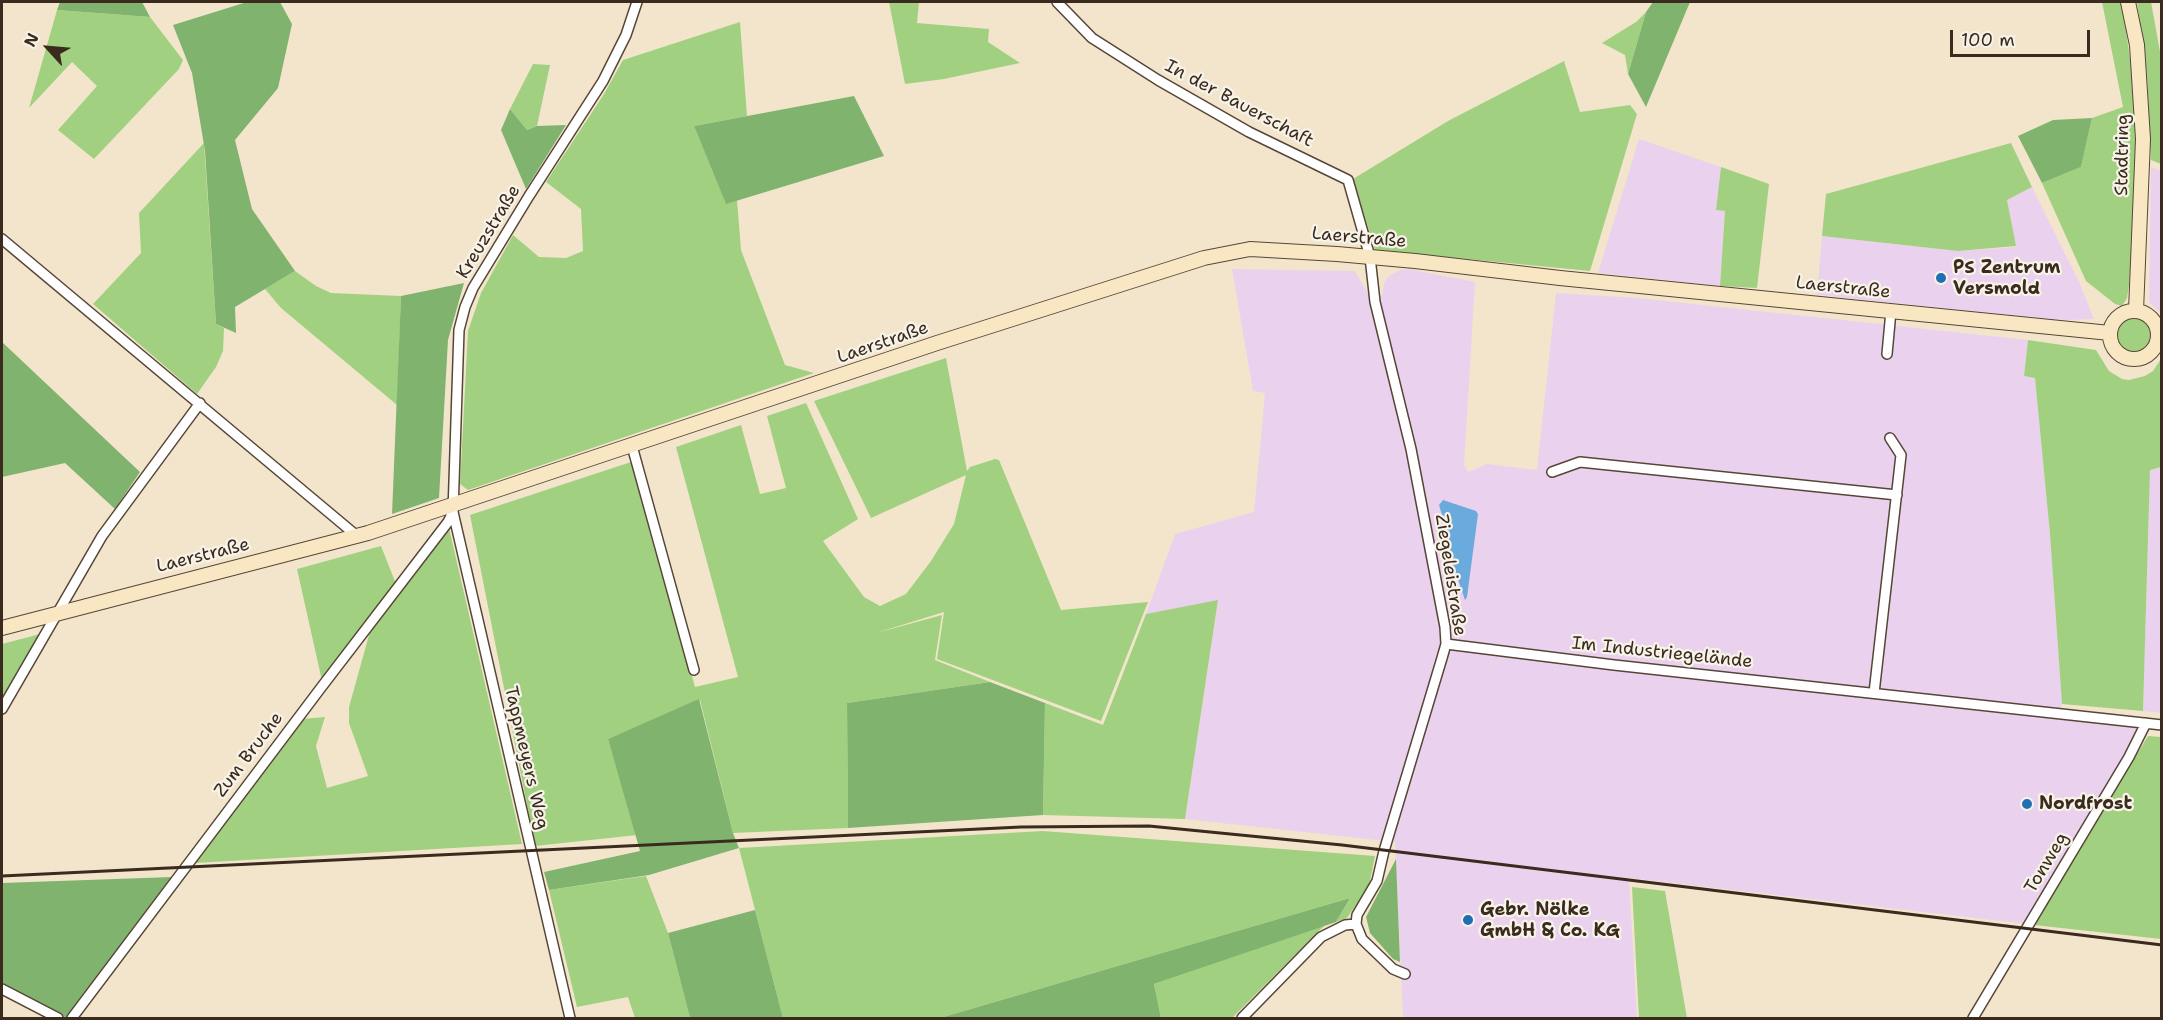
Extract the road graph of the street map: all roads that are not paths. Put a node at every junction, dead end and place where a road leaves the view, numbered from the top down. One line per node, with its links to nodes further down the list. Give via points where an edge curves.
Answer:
1 (637, 2): 16 (street, Kreuzstraße, via 603,81 529,196 465,307 459,330)
2 (1057, 2): 5 (street, In der Bauerschaft, via 1092,38 1158,80 1249,132 1348,180)
3 (2128, 2): 7 (main road, Stadtring, via 2137,45 2143,139)
4 (2, 239): 11 (street)
5 (1370, 257): 6 (main road, Laerstraße); 13 (main road, Laerstraße, via 1250,249 1204,258); 20 (street, Ziegeleistraße, via 1375,303 1411,449)
6 (1891, 311): 8 (main road, Laerstraße); 10 (street)
7 (2136, 311): 8 (main road, via 2121,314); 9 (main road, via 2153,320)
8 (2110, 333): 9 (main road, via 2115,349 2135,358 2148,354)
9 (2160, 338)
10 (1887, 354)
11 (200, 403): 17 (street); 18 (street, via 114,518)
12 (1890, 438): 15 (street, via 1902,455)
13 (632, 446): 16 (main road, Laerstraße); 21 (street)
14 (1552, 472): 15 (street, via 1580,462)
15 (1897, 495): 22 (street)
16 (453, 508): 17 (main road, Laerstraße); 30 (street, Zum Bruche, via 448,522); 31 (street, Tappmeyers Weg)
17 (357, 536): 18 (main road, Laerstraße)
18 (57, 612): 19 (main road, Laerstraße); 23 (street)
19 (2, 628)
20 (1446, 644): 22 (street, Im Industriegelände); 26 (street, Ziegeleistraße, via 1377,881 1357,915)
21 (694, 670)
22 (1874, 693): 24 (street, Im Industriegelände)
23 (2, 709)
24 (2146, 723): 25 (street, Im Industriegelände); 33 (street, Tonweg)
25 (2162, 725)
26 (1356, 924): 27 (street, via 1368,946 1393,969); 32 (street, via 1321,937)
27 (1405, 974)
28 (2, 989): 29 (street)
29 (58, 1018)
30 (72, 1018)
31 (570, 1018)
32 (1242, 1018)
33 (1973, 1018)

